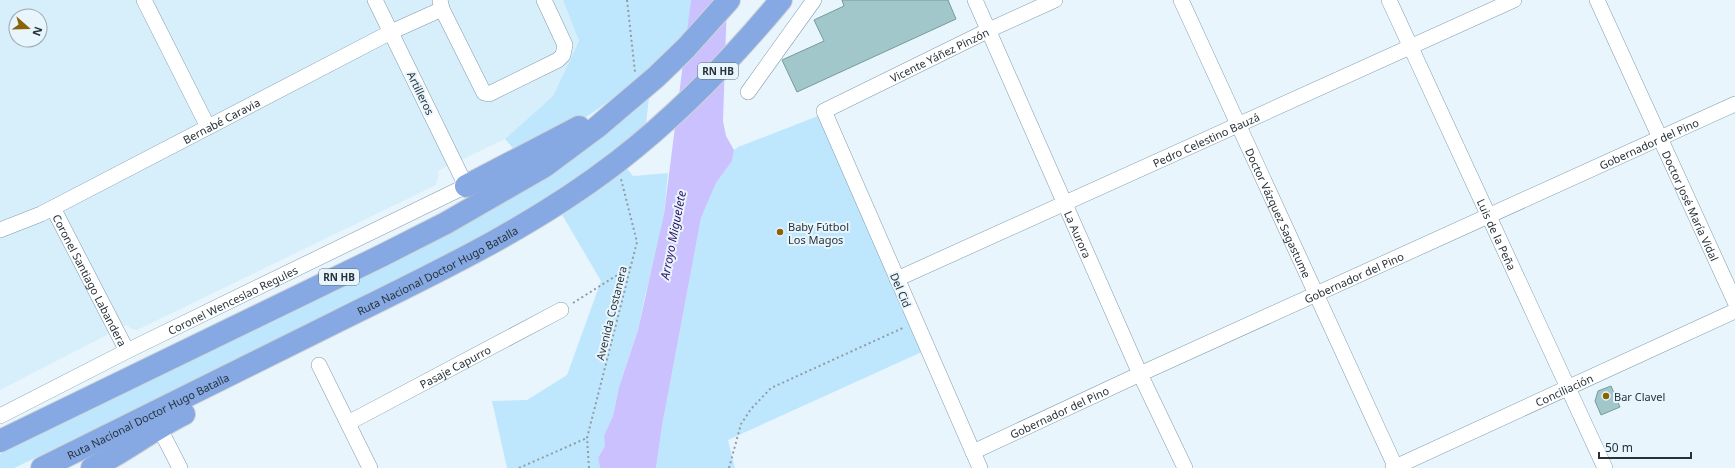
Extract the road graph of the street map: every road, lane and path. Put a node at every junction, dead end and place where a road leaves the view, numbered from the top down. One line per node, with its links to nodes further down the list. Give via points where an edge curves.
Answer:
1 (144, 0): 24 (street)
2 (375, 0): 16 (street, Artilleros)
3 (544, 0): 14 (street, via 565,45 563,55 558,60 489,94 484,93)
4 (627, 0): 19 (path)
5 (729, 0): 19 (highway, RN HB, via 686,48)
6 (781, 0): 26 (highway, Ruta Nacional Doctor Hugo Batalla / RN HB, via 710,79)
7 (814, 0): 18 (street)
8 (975, 0): 15 (street, La Aurora)
9 (1055, 0): 15 (street, Vicente Yáñez Pinzón)
10 (1181, 0): 23 (street, Doctor Vázquez Sagastume)
11 (1389, 0): 17 (street, Luis de la Peña)
12 (1514, 0): 17 (street, Pedro Celestino Bauzá)
13 (1597, 0): 25 (street, Doctor José María Vidal)
14 (441, 4): 16 (street, Bernabé Caravia)
15 (989, 30): 22 (street, Vicente Yáñez Pinzón); 28 (street, La Aurora)
16 (391, 32): 24 (street, Bernabé Caravia); 27 (street, Artilleros)
17 (1410, 47): 23 (street, Pedro Celestino Bauzá); 30 (street, Luis de la Peña)
18 (748, 92)
19 (637, 94): 21 (highway, RN HB)
20 (1735, 104): 25 (street, Gobernador del Pino)
21 (617, 110): 27 (highway, via 588,122); 48 (highway, RN HB, via 574,146 545,166 446,223)
22 (824, 111): 34 (street, Del Cid)
23 (1238, 126): 28 (street, Pedro Celestino Bauzá); 35 (street, Doctor Vázquez Sagastume)
24 (208, 127): 29 (street, Bernabé Caravia)
25 (1660, 138): 30 (street, Gobernador del Pino); 36 (street, Doctor José María Vidal)
26 (617, 162): 32 (path, Avenida Costanera, via 637,242); 33 (highway, Ruta Nacional Doctor Hugo Batalla / RN HB, via 518,228)
27 (466, 186): 40 (street, Coronel Wenceslao Regules)
28 (1064, 204): 34 (street, Pedro Celestino Bauzá); 42 (street, La Aurora)
29 (53, 208): 31 (street, Bernabé Caravia); 40 (street, Coronel Santiago Labandera)
30 (1490, 216): 35 (street, Gobernador del Pino); 43 (street, Luis de la Peña)
31 (0, 230)
32 (631, 267): 37 (path); 47 (path, Avenida Costanera)
33 (427, 278): 50 (highway, Ruta Nacional Doctor Hugo Batalla / RN HB); 51 (highway, via 379,314 160,426 115,457)
34 (897, 279): 39 (street, Del Cid)
35 (1316, 294): 42 (street, Gobernador del Pino); 59 (street, Doctor Vázquez Sagastume)
36 (1735, 302)
37 (561, 310): 45 (street, Pasaje Capurro)
38 (1735, 311): 43 (street, Conciliación)
39 (915, 322): 49 (street, Del Cid); 56 (path, via 771,388 741,424)
40 (127, 352): 44 (street, Coronel Wenceslao Regules)
41 (319, 365): 45 (street)
42 (1140, 374): 49 (street, Gobernador del Pino); 58 (street, La Aurora)
43 (1569, 387): 59 (street, Conciliación); 60 (street, Luis de la Peña)
44 (0, 416)
45 (348, 423): 53 (street)
46 (164, 437): 52 (street)
47 (587, 438): 54 (path); 55 (path, Avenida Costanera)
48 (0, 441)
49 (973, 452): 57 (street, Del Cid)
50 (42, 468)
51 (92, 468)
52 (180, 468)
53 (370, 468)
54 (519, 468)
55 (589, 468)
56 (729, 468)
57 (980, 468)
58 (1185, 468)
59 (1395, 468)
60 (1605, 468)

